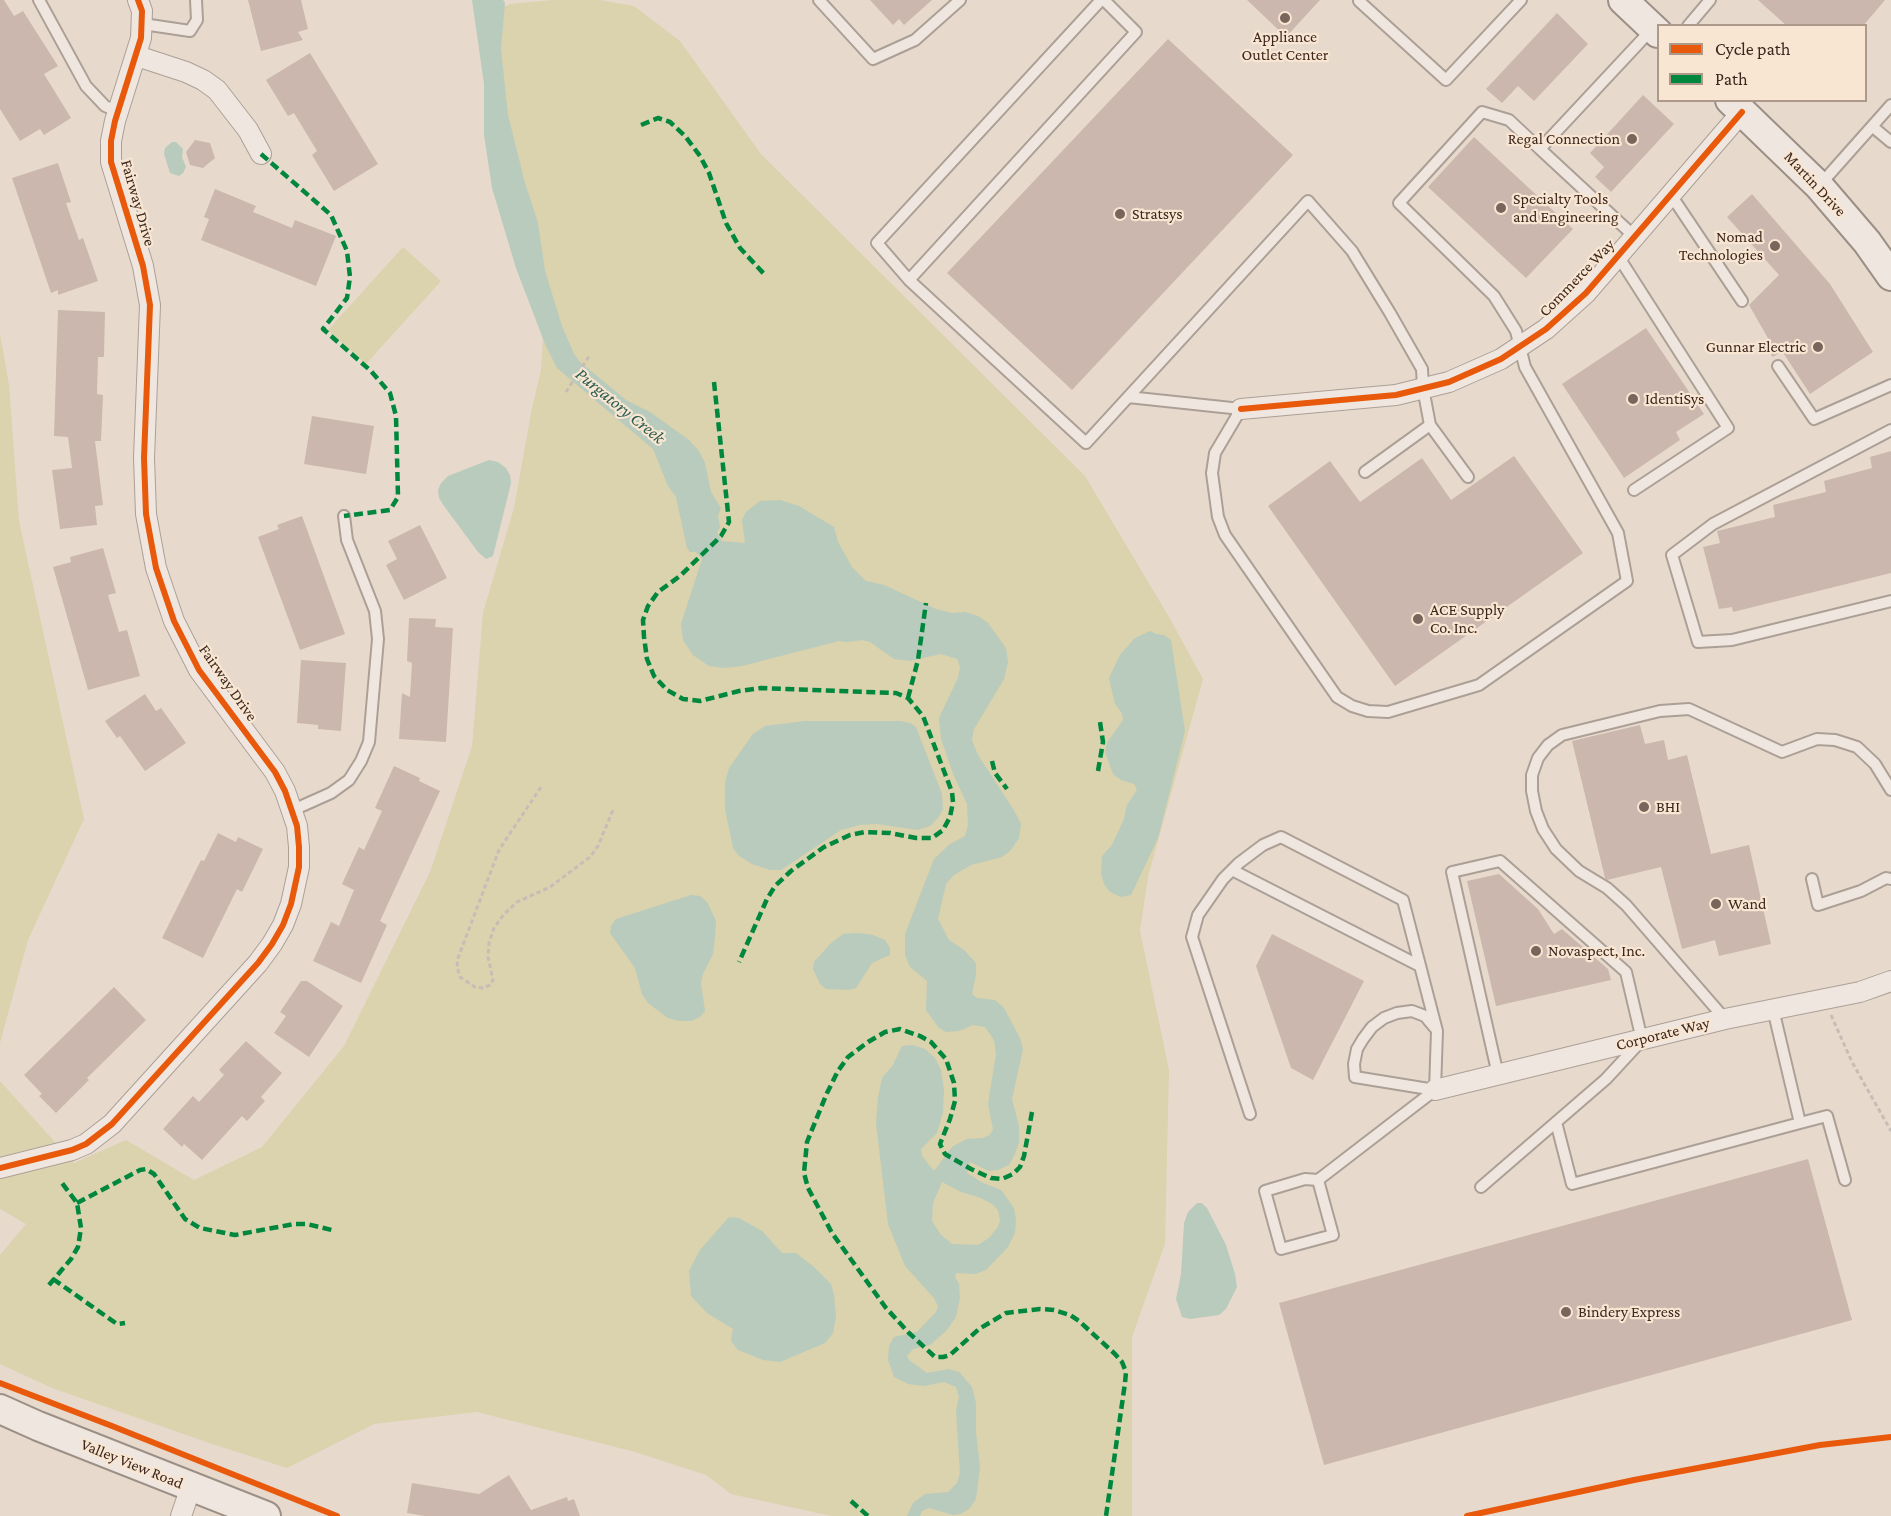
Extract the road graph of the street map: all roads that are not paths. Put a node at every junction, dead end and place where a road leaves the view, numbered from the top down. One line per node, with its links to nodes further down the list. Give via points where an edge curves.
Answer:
1 (39, 0): 17 (lane, via 86,86 105,106)
2 (138, 0): 11 (street, Fairway Drive)
3 (196, 0): 11 (lane, via 197,20 190,31)
4 (819, 0): 5 (lane, via 873,59 915,40)
5 (960, 0)
6 (1102, 0): 27 (lane, via 877,243); 27 (lane, via 1136,32)
7 (1521, 0): 10 (lane, via 1446,80)
8 (1623, 0): 13 (main road)
9 (1710, 0): 12 (lane)
10 (1359, 1)
11 (143, 24): 14 (street, Fairway Drive)
12 (1690, 24)
13 (1656, 30): 20 (lane)
14 (137, 56): 17 (street, Fairway Drive); 21 (street, via 186,72 217,90)
15 (1891, 105): 18 (lane)
16 (1736, 106): 22 (main road, Martin Drive); 23 (street, Commerce Way)
17 (118, 112): 43 (street, Fairway Drive, via 111,162 143,266 150,305 144,458 146,514 156,568 174,621 199,670 276,772)
18 (1873, 127): 19 (lane); 22 (lane)
19 (1891, 142)
20 (1540, 149): 24 (lane); 29 (lane, via 1509,120 1482,112 1399,203 1494,296 1516,331)
21 (261, 154)
22 (1819, 186): 26 (main road, Martin Drive)
23 (1671, 195): 24 (street, Commerce Way); 28 (lane)
24 (1635, 237): 25 (street, Commerce Way)
25 (1618, 256): 29 (street, Commerce Way, via 1586,293); 39 (lane, via 1728,428)
26 (1891, 276)
27 (909, 280): 33 (lane, via 1086,443)
28 (1742, 301)
29 (1520, 348): 32 (street, Commerce Way, via 1449,382); 34 (lane, via 1525,367 1618,533 1627,581 1479,685 1388,711 1368,711 1337,698 1225,535 1218,517 1212,473 1215,453)
30 (1778, 366): 31 (lane, via 1814,419)
31 (1891, 385)
32 (1423, 388): 33 (lane, via 1422,369 1352,251 1308,201); 34 (street, Commerce Way, via 1396,395); 35 (lane)
33 (1128, 397): 34 (lane)
34 (1241, 409)
35 (1430, 425): 37 (lane); 38 (lane)
36 (1891, 430): 41 (lane, via 1713,524 1672,555 1698,642 1732,640)
37 (1365, 472)
38 (1468, 477)
39 (1634, 490)
40 (344, 516): 43 (lane, via 348,540 375,611 378,639 369,742 349,780)
41 (1891, 601)
42 (1891, 790): 50 (lane, via 1875,764 1857,747 1817,739 1782,752 1689,709 1660,711 1562,735 1538,758 1532,791 1543,829 1556,849 1626,905)
43 (293, 810): 58 (street, Fairway Drive, via 299,847 296,883 283,925 258,963 99,1134 58,1155)
44 (1232, 870): 47 (lane); 47 (lane, via 1263,845 1281,837 1403,900); 55 (lane, via 1198,915 1192,937)
45 (1812, 879): 46 (lane, via 1818,905)
46 (1891, 879)
47 (1420, 966): 51 (lane)
48 (1891, 981): 49 (street, Corporate Way, via 1860,992)
49 (1773, 1009): 50 (street, Corporate Way); 57 (lane)
50 (1725, 1019): 52 (street, Corporate Way)
51 (1437, 1031): 54 (lane); 54 (lane, via 1425,1016 1412,1011 1390,1015 1363,1039 1354,1064 1355,1077)
52 (1642, 1040): 53 (street, Corporate Way); 53 (lane, via 1626,972 1500,861 1452,872); 56 (lane, via 1606,1079)
53 (1498, 1075): 54 (street, Corporate Way)
54 (1435, 1090): 59 (lane)
55 (1250, 1114)
56 (1556, 1122): 57 (lane, via 1572,1184); 61 (lane)
57 (1800, 1123): 60 (lane, via 1827,1116)
58 (0, 1168)
59 (1318, 1180): 59 (lane, via 1305,1179 1265,1191 1281,1249 1333,1234)
60 (1845, 1180)
61 (1481, 1187)
62 (0, 1409): 63 (main road, Valley View Road)
63 (191, 1487): 64 (street); 65 (main road, Valley View Road)
64 (181, 1516)
65 (266, 1516)

